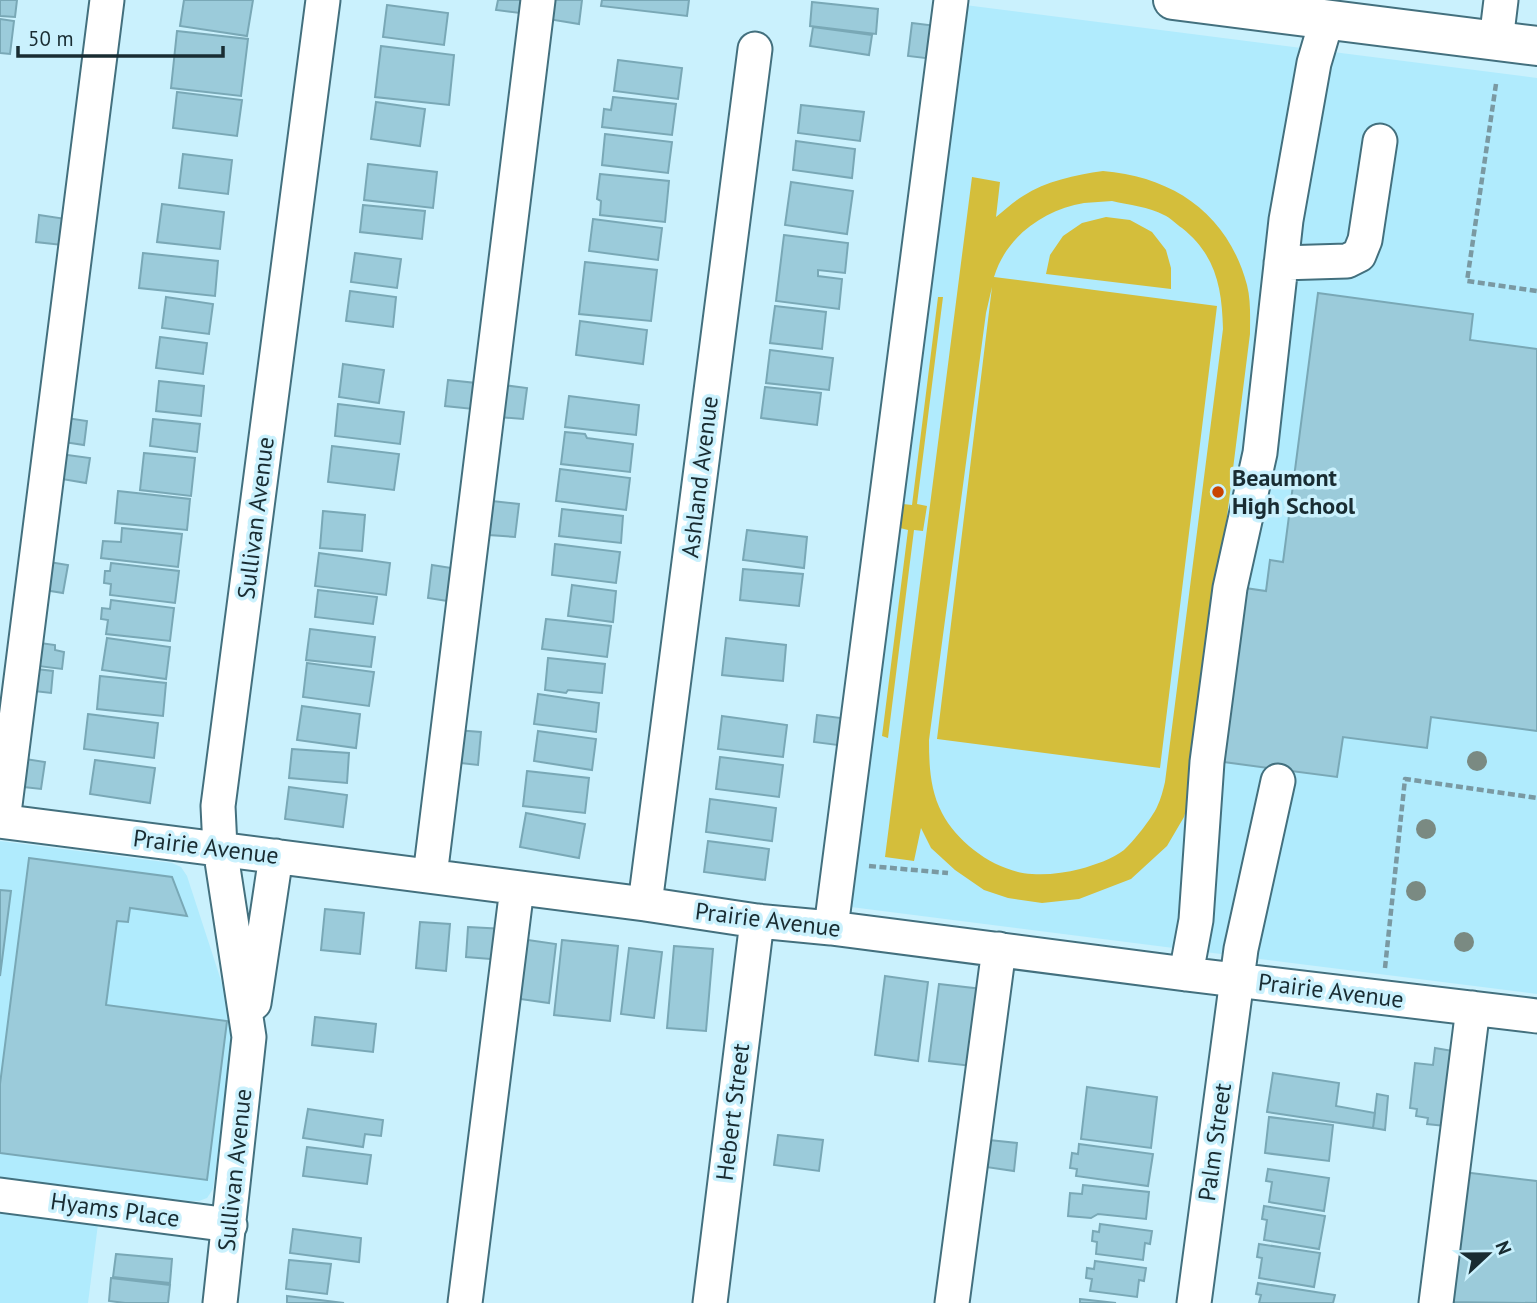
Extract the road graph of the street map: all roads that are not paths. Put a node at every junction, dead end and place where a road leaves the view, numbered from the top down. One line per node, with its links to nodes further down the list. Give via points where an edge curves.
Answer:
1 (107, 0): 14 (street)
2 (323, 0): 15 (street, Sullivan Avenue, via 218,806)
3 (538, 0): 17 (street)
4 (951, 0): 23 (street)
5 (1172, 0): 7 (main road)
6 (1501, 0): 8 (street)
7 (1317, 12): 8 (main road); 12 (street, via 1314,63)
8 (1496, 41): 9 (main road)
9 (1537, 46)
10 (755, 50): 21 (street, Ashland Avenue)
11 (1380, 141): 12 (street, via 1359,256 1347,261)
12 (1281, 263): 19 (street, via 1260,453 1230,588 1207,762)
13 (1278, 781): 20 (street, Palm Street)
14 (1, 821): 15 (street, Prairie Avenue)
15 (220, 848): 16 (street, Prairie Avenue); 29 (street, Sullivan Avenue)
16 (276, 856): 17 (street, Prairie Avenue); 29 (street, Sullivan Avenue)
17 (430, 876): 18 (street, Prairie Avenue)
18 (517, 888): 21 (street, Prairie Avenue); 33 (street)
19 (1198, 894): 20 (street); 25 (street)
20 (1252, 898): 26 (street, Palm Street)
21 (645, 904): 22 (street, Prairie Avenue)
22 (757, 921): 23 (street, Prairie Avenue); 34 (street, Hebert Street)
23 (831, 928): 24 (street, Prairie Avenue)
24 (999, 949): 25 (street, Prairie Avenue); 35 (street)
25 (1186, 974): 26 (street, Prairie Avenue)
26 (1237, 980): 27 (street, Prairie Avenue); 36 (street, Palm Street)
27 (1473, 1008): 28 (street, Prairie Avenue); 37 (street)
28 (1537, 1016)
29 (250, 1037): 31 (street, Sullivan Avenue)
30 (0, 1195): 31 (street, Hyams Place)
31 (230, 1225): 32 (street, Sullivan Avenue)
32 (220, 1303)
33 (464, 1303)
34 (710, 1303)
35 (952, 1303)
36 (1194, 1303)
37 (1436, 1303)

